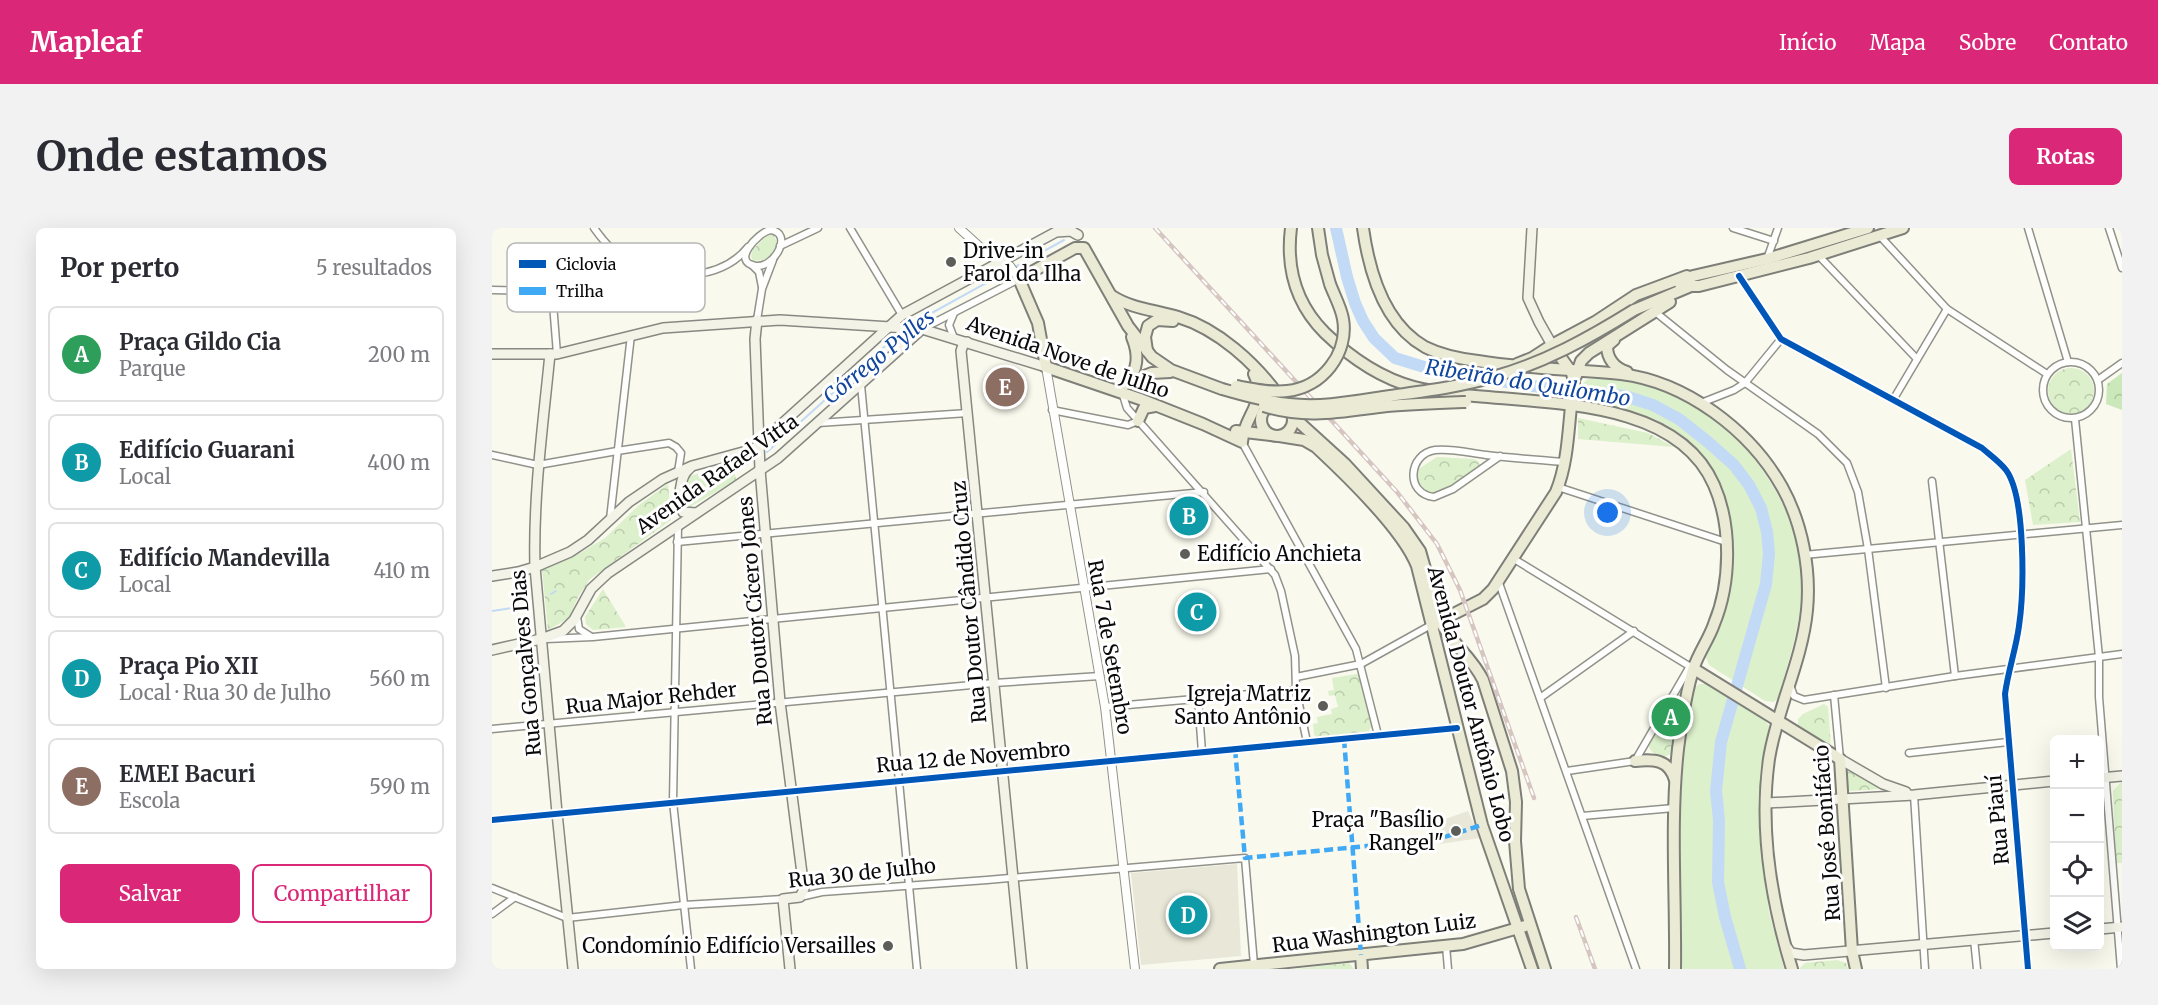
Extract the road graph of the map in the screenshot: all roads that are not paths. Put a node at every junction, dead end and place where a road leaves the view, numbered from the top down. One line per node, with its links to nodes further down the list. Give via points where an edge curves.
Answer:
1 (594, 228): 22 (street)
2 (765, 228): 20 (street)
3 (818, 228): 23 (street)
4 (850, 228): 47 (street)
5 (959, 228): 26 (street)
6 (1290, 228): 80 (main road, via 1289,261 1299,296 1317,325 1346,352 1379,373 1414,387)
7 (1318, 228): 79 (main road, bridge, via 1322,255 1341,312 1343,335 1339,352 1324,374 1304,387 1288,391)
8 (1363, 228): 68 (main road, via 1379,291 1392,315 1412,337 1441,353)
9 (1532, 228): 61 (main road, via 1528,298)
10 (1733, 228): 21 (street)
11 (1778, 228): 21 (street)
12 (1868, 228): 29 (main road)
13 (1903, 228): 19 (main road)
14 (2028, 228): 66 (street)
15 (2109, 228): 33 (street)
16 (777, 230): 20 (street); 23 (street)
17 (1052, 232): 18 (main road); 31 (main road, Avenida Rafael Vitta)
18 (1076, 232): 25 (main road)
19 (1879, 236): 27 (main road); 43 (street)
20 (758, 237): 24 (street)
21 (1773, 241): 29 (street)
22 (606, 243)
23 (780, 246): 28 (street)
24 (748, 247): 30 (street); 32 (street)
25 (1086, 250): 37 (main road, Avenida Rafael Vitta, via 1075,248); 42 (main road)
26 (986, 253): 31 (street); 34 (street)
27 (1817, 255): 36 (main road); 65 (street)
28 (775, 257): 30 (street, via 762,265); 39 (street)
29 (1767, 260): 38 (main road)
30 (750, 263): 32 (street); 39 (street, via 759,272)
31 (1006, 264): 34 (main road, Avenida Rafael Vitta); 37 (street)
32 (724, 265): 35 (street)
33 (2122, 268)
34 (986, 270): 47 (main road, Avenida Rafael Vitta)
35 (705, 272)
36 (1739, 276): 38 (main road); 58 (street)
37 (1018, 277): 44 (street, Avenida Rafael Vitta); 69 (main road, via 1038,323)
38 (1696, 281): 45 (main road); 49 (main road, via 1685,276 1636,295); 79 (main road, bridge, via 1547,358 1494,377 1443,389 1306,405 1272,402)
39 (762, 289): 48 (street)
40 (492, 290): 41 (street)
41 (507, 290)
42 (1110, 295): 52 (main road); 87 (main road, Avenida Doutor Antônio Lobo, via 1134,307 1182,318 1214,334 1267,379)
43 (1947, 309): 65 (street); 73 (street)
44 (957, 310): 53 (street, Avenida Rafael Vitta); 57 (street, via 949,325)
45 (1654, 311): 54 (main road); 76 (street)
46 (552, 312): 64 (street, Rua Gonçalves Dias)
47 (902, 315): 51 (main road, Avenida Rafael Vitta)
48 (757, 320): 50 (main road, Avenida Nove de Julho); 55 (main road, Avenida Nove de Julho, via 663,328); 98 (main road, Rua Doutor Cícero Jones)
49 (1595, 322): 60 (main road, via 1585,332 1585,339 1594,344); 61 (main road)
50 (870, 325): 51 (main road, Avenida Nove de Julho); 56 (main road)
51 (893, 326): 53 (main road, Avenida Nove de Julho); 56 (main road, Avenida Rafael Vitta)
52 (1128, 326): 62 (main road); 78 (main road, via 1137,360 1135,372)
53 (918, 328): 57 (main road, Avenida Nove de Julho); 77 (main road, Avenida Rafael Vitta)
54 (1624, 332): 60 (main road); 74 (main road, via 1607,346 1608,356 1621,370)
55 (631, 335): 64 (main road, Avenida Nove de Julho); 100 (street)
56 (877, 337): 98 (main road, Avenida Rafael Vitta)
57 (954, 338): 59 (main road, Avenida Nove de Julho)
58 (1781, 339): 76 (street); 81 (street, Rua Piauí)
59 (967, 342): 69 (main road, Avenida Nove de Julho); 88 (main road, Rua Doutor Cândido Cruz, via 961,351)
60 (1604, 342): 70 (main road, via 1585,356)
61 (1552, 345): 68 (main road, via 1525,361); 70 (main road)
62 (1147, 352): 71 (main road); 72 (main road, via 1148,326 1157,320 1170,320 1204,334)
63 (492, 354): 64 (main road, Avenida Nove de Julho)
64 (553, 354): 104 (main road, Rua Gonçalves Dias)
65 (1917, 359): 81 (street)
66 (2068, 362): 73 (street); 75 (street, via 2083,364)
67 (2122, 363): 75 (street)
68 (1507, 366): 70 (main road)
69 (1046, 367): 78 (main road, Avenida Nove de Julho); 86 (street, Rua 7 de Setembro)
70 (1574, 371): 74 (main road); 82 (main road)
71 (1180, 374): 78 (main road, via 1159,372); 79 (main road)
72 (1254, 374): 85 (main road, via 1266,393); 89 (main road, via 1259,396)
73 (2047, 374): 90 (street, via 2044,401 2057,415)
74 (1641, 377): 83 (main road, via 1672,387)
75 (2098, 380): 90 (street, via 2096,405)
76 (1745, 383): 83 (street); 124 (street, via 1818,434 1847,463 1858,492)
77 (861, 385): 91 (street); 93 (main road, Avenida Rafael Vitta)
78 (1125, 387): 84 (main road, Avenida Nove de Julho); 92 (street, via 1126,408)
79 (1223, 387): 80 (main road, bridge, via 1272,409 1307,414)
80 (1520, 399): 82 (main road)
81 (1893, 400): 120 (street, Rua Piauí, via 1982,448 2007,471 2017,496)
82 (1571, 403): 103 (main road); 122 (main road, via 1635,418 1687,447 1715,487)
83 (1700, 403): 125 (main road, via 1734,429 1774,474 1794,514)
84 (1158, 406): 92 (main road, via 1144,408); 94 (main road, Avenida Nove de Julho)
85 (1266, 408): 87 (main road, via 1277,404); 96 (main road, via 1261,422 1265,431)
86 (1052, 410): 92 (street, via 1128,425); 111 (street, Rua 7 de Setembro)
87 (1290, 410): 96 (main road, via 1292,427); 136 (main road, Avenida Doutor Antônio Lobo, via 1345,464 1420,551)
88 (969, 413): 91 (street); 113 (main road, Rua Doutor Cândido Cruz)
89 (1249, 417): 95 (main road, via 1249,428); 97 (main road)
90 (2075, 419): 118 (street)
91 (864, 421): 93 (street); 115 (street)
92 (1138, 421): 110 (street)
93 (818, 423): 106 (main road, Avenida Rafael Vitta)
94 (1203, 424): 97 (main road, Avenida Doutor Antônio Lobo)
95 (1259, 434): 96 (main road, Avenida Doutor Antônio Lobo); 97 (main road, Avenida Doutor Antônio Lobo)
96 (1276, 436): 136 (main road, Avenida Doutor Antônio Lobo, via 1304,440 1316,447 1397,532 1413,555)
97 (1242, 437): 144 (street, via 1356,648)
98 (759, 446): 105 (main road, Avenida Rafael Vitta); 106 (main road, Rua Doutor Cícero Jones)
99 (679, 450): 100 (street, via 664,444); 105 (street); 107 (street)
100 (616, 451): 104 (street); 114 (street)
101 (492, 455): 104 (street)
102 (1500, 456): 102 (street, via 1436,450 1427,453 1412,474 1424,494 1434,497 1453,489); 103 (street)
103 (1565, 462): 109 (main road)
104 (538, 465): 127 (main road, Rua Gonçalves Dias)
105 (692, 466): 107 (main road, Avenida Rafael Vitta); 112 (main road, via 682,478 681,506 687,514)
106 (760, 470): 112 (main road, Avenida Rafael Vitta); 119 (main road, Rua Doutor Cícero Jones)
107 (678, 472): 114 (main road, Avenida Rafael Vitta, via 647,488); 117 (main road)
108 (1932, 481): 123 (street)
109 (1558, 487): 122 (street); 126 (main road)
110 (1204, 492): 111 (street); 128 (street)
111 (1069, 506): 113 (street); 131 (street, Rua 7 de Setembro)
112 (697, 513): 117 (main road, Avenida Rafael Vitta)
113 (978, 515): 115 (street); 132 (main road, Rua Doutor Cândido Cruz)
114 (610, 520): 127 (main road, Avenida Rafael Vitta, via 570,552)
115 (873, 525): 119 (street); 133 (street)
116 (2122, 525): 118 (street)
117 (678, 526): 121 (street); 134 (main road, Avenida Rafael Vitta, via 608,573 591,589)
118 (2086, 528): 120 (street); 143 (street)
119 (766, 533): 121 (street); 135 (main road, Rua Doutor Cícero Jones)
120 (2021, 534): 123 (street); 146 (street, Rua Piauí, via 2019,626)
121 (677, 542): 137 (street)
122 (1726, 542): 145 (main road, via 1719,610)
123 (1939, 542): 124 (street); 148 (street)
124 (1868, 549): 125 (street); 152 (street)
125 (1804, 555): 151 (main road, via 1807,611)
126 (1514, 559): 130 (main road); 138 (street)
127 (535, 567): 129 (main road, Avenida Rafael Vitta); 140 (main road, Rua Gonçalves Dias)
128 (1271, 569): 131 (street); 149 (street, via 1281,591)
129 (492, 576)
130 (1499, 583): 136 (main road, via 1483,599); 157 (street)
131 (1083, 588): 132 (street); 147 (street, Rua 7 de Setembro)
132 (986, 597): 133 (street); 150 (main road, Rua Doutor Cândido Cruz)
133 (881, 608): 135 (street); 154 (street)
134 (581, 609): 139 (street, via 579,629); 140 (main road, Avenida Rafael Vitta, via 563,631)
135 (773, 619): 137 (street); 158 (main road, Rua Doutor Cícero Jones)
136 (1435, 623): 144 (street); 165 (main road, Avenida Doutor Antônio Lobo); 206 (main road, Avenida Doutor Antônio Lobo, via 1476,666 1506,747 1516,802 1519,889)
137 (676, 628): 139 (street); 160 (street)
138 (1634, 631): 145 (street); 157 (street)
139 (593, 637): 140 (street)
140 (541, 639): 141 (main road, Avenida Rafael Vitta); 163 (main road, Rua Gonçalves Dias)
141 (492, 650)
142 (2122, 654): 143 (street)
143 (2099, 657): 146 (street); 169 (street)
144 (1361, 664): 149 (street); 168 (street)
145 (1692, 667): 161 (street); 162 (main road); 164 (main road)
146 (2009, 669): 148 (street); 172 (street, Rua Piauí, via 2005,694)
147 (1100, 676): 150 (street, Rua Major Rehder); 159 (street, Rua 7 de Setembro)
148 (1955, 676): 152 (street)
149 (1296, 677): 153 (street)
150 (994, 683): 154 (street, Rua Major Rehder); 178 (main road, Rua Doutor Cândido Cruz)
151 (1790, 684): 155 (street, via 1794,696 1804,700); 162 (main road)
152 (1886, 688): 155 (street)
153 (1296, 690): 156 (street); 171 (street)
154 (889, 692): 158 (street, Rua Major Rehder); 182 (street)
155 (1834, 695): 175 (street, Rua José Bonifácio)
156 (1198, 698): 159 (street); 173 (street)
157 (1540, 698): 179 (street)
158 (780, 702): 160 (street, Rua Major Rehder); 187 (main road, Rua Doutor Cícero Jones)
159 (1105, 707): 176 (street, Rua 7 de Setembro)
160 (674, 711): 163 (street, Rua Major Rehder); 190 (street)
161 (1660, 717): 164 (main road, via 1673,711); 177 (street)
162 (1779, 720): 167 (main road); 170 (main road)
163 (550, 724): 166 (street, Rua Major Rehder); 193 (main road, Rua Gonçalves Dias)
164 (1683, 724): 184 (main road)
165 (1457, 728): 168 (street, Rua 12 de Novembro); 207 (main road, Avenida Doutor Antônio Lobo, via 1482,825)
166 (492, 729)
167 (1796, 730): 170 (main road, via 1785,730); 175 (main road)
168 (1378, 735): 171 (street, Rua 12 de Novembro)
169 (2100, 735)
170 (1775, 737): 191 (main road, via 1769,759)
171 (1307, 742): 173 (street, Rua 12 de Novembro)
172 (2008, 742): 174 (street); 185 (street, Rua Piauí)
173 (1202, 752): 176 (street, Rua 12 de Novembro)
174 (1909, 753)
175 (1840, 759): 188 (main road, via 1883,784); 189 (main road, Rua José Bonifácio)
176 (1111, 761): 178 (street, Rua 12 de Novembro); 196 (street, Rua 7 de Setembro)
177 (1635, 761): 179 (street); 184 (main road, via 1664,763)
178 (1003, 771): 182 (street, Rua 12 de Novembro); 197 (main road, Rua Doutor Cândido Cruz)
179 (1566, 771): 194 (street)
180 (2122, 776): 181 (main road)
181 (2104, 777)
182 (899, 781): 187 (street, Rua 12 de Novembro); 198 (street)
183 (2050, 781): 185 (main road)
184 (1675, 782): 192 (main road)
185 (2011, 785): 188 (main road); 211 (street, Rua Piauí)
186 (2103, 789): 208 (street)
187 (791, 790): 190 (street, Rua 12 de Novembro); 201 (main road, Rua Doutor Cícero Jones, via 804,889)
188 (1914, 795): 189 (main road); 214 (street)
189 (1843, 799): 191 (main road); 216 (main road, Rua José Bonifácio)
190 (673, 802): 193 (street, Rua 12 de Novembro); 203 (street)
191 (1767, 803): 213 (main road, via 1771,890)
192 (1674, 808): 194 (street); 232 (main road)
193 (556, 813): 195 (street, Rua 12 de Novembro); 205 (main road, Rua Gonçalves Dias)
194 (1582, 816): 231 (street)
195 (492, 820)
196 (1123, 868): 197 (street, Rua 30 de Julho); 219 (street, Rua 30 de Julho, via 1245,858); 225 (street, Rua 7 de Setembro)
197 (1012, 877): 198 (street, Rua 30 de Julho); 224 (main road, Rua Doutor Cândido Cruz)
198 (908, 885): 201 (street, Rua 30 de Julho); 223 (street)
199 (492, 888): 200 (street, Rua 30 de Julho)
200 (515, 897): 204 (street); 205 (street, Rua 30 de Julho)
201 (801, 897): 202 (main road, Rua 30 de Julho)
202 (783, 899): 203 (street, Rua 30 de Julho); 222 (main road)
203 (684, 905): 205 (street, Rua 30 de Julho); 221 (street)
204 (492, 914)
205 (567, 918): 220 (main road, Rua Gonçalves Dias)
206 (1530, 924): 207 (main road, Rua Washington Luiz); 230 (main road, Avenida Doutor Antônio Lobo)
207 (1518, 928): 215 (main road, Rua Washington Luiz); 229 (main road, Avenida Doutor Antônio Lobo)
208 (2120, 928): 209 (main road); 238 (street)
209 (2104, 929)
210 (2050, 933): 211 (main road)
211 (2026, 935): 212 (main road); 237 (street, Rua Piauí)
212 (1974, 939): 214 (main road); 236 (street)
213 (1783, 941): 218 (main road, via 1791,953); 233 (main road)
214 (1923, 945): 216 (main road); 235 (street)
215 (1446, 946): 217 (main road, Rua Washington Luiz); 228 (street)
216 (1852, 951): 218 (main road); 234 (main road, Rua José Bonifácio)
217 (1361, 955): 219 (main road, Rua Washington Luiz); 227 (main road)
218 (1804, 955): 233 (main road)
219 (1254, 965): 226 (main road, Rua Washington Luiz)
220 (573, 969)
221 (691, 969)
222 (790, 969)
223 (917, 969)
224 (1022, 969)
225 (1135, 969)
226 (1220, 969)
227 (1362, 969)
228 (1448, 969)
229 (1532, 969)
230 (1545, 969)
231 (1636, 969)
232 (1675, 969)
233 (1792, 969)
234 (1856, 969)
235 (1925, 969)
236 (1977, 969)
237 (2028, 969)
238 (2121, 969)

